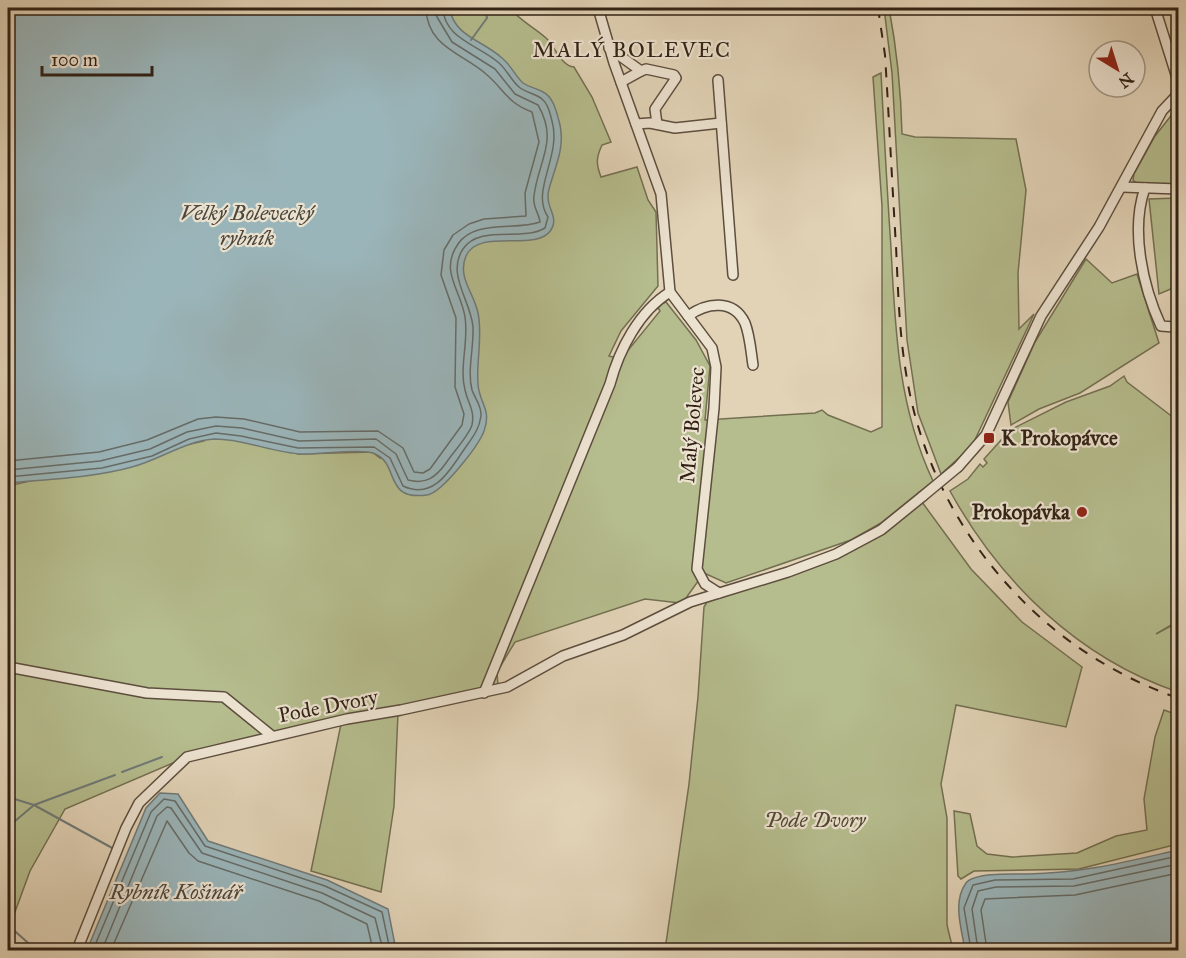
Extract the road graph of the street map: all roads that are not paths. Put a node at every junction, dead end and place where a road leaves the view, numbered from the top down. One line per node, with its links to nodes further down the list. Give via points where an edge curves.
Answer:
1 (598, 8): 3 (street)
2 (1155, 8): 7 (street)
3 (609, 48): 4 (street); 6 (street)
4 (641, 71): 6 (street); 11 (street, via 676,78 655,109)
5 (718, 80): 9 (street)
6 (621, 81): 10 (street)
7 (1179, 81)
8 (1179, 94): 12 (street, via 1162,111)
9 (721, 123): 11 (street, via 675,128); 15 (street)
10 (636, 124): 11 (street); 16 (street, via 661,194)
11 (657, 124)
12 (1122, 187): 13 (street); 20 (street, bridge, via 1041,316 986,435 958,467 881,530 836,554)
13 (1145, 188): 14 (street); 18 (street, via 1138,220 1144,270 1152,307 1161,326)
14 (1179, 189)
15 (733, 275)
16 (670, 292): 17 (street, Malý Bolevec); 22 (street, via 658,300 617,356 610,384)
17 (688, 316): 19 (street, via 708,304 734,312 745,324); 20 (street, Malý Bolevec, via 715,358 714,408 697,569 705,584)
18 (1174, 327)
19 (753, 365)
20 (719, 593): 22 (street, Pode Dvory, via 690,602 623,635 572,652 507,687)
21 (8, 667): 23 (street, via 147,693 224,697)
22 (484, 693): 23 (street, Pode Dvory)
23 (272, 736): 24 (street, Pode Dvory, via 187,757 139,803)
24 (77, 951)

